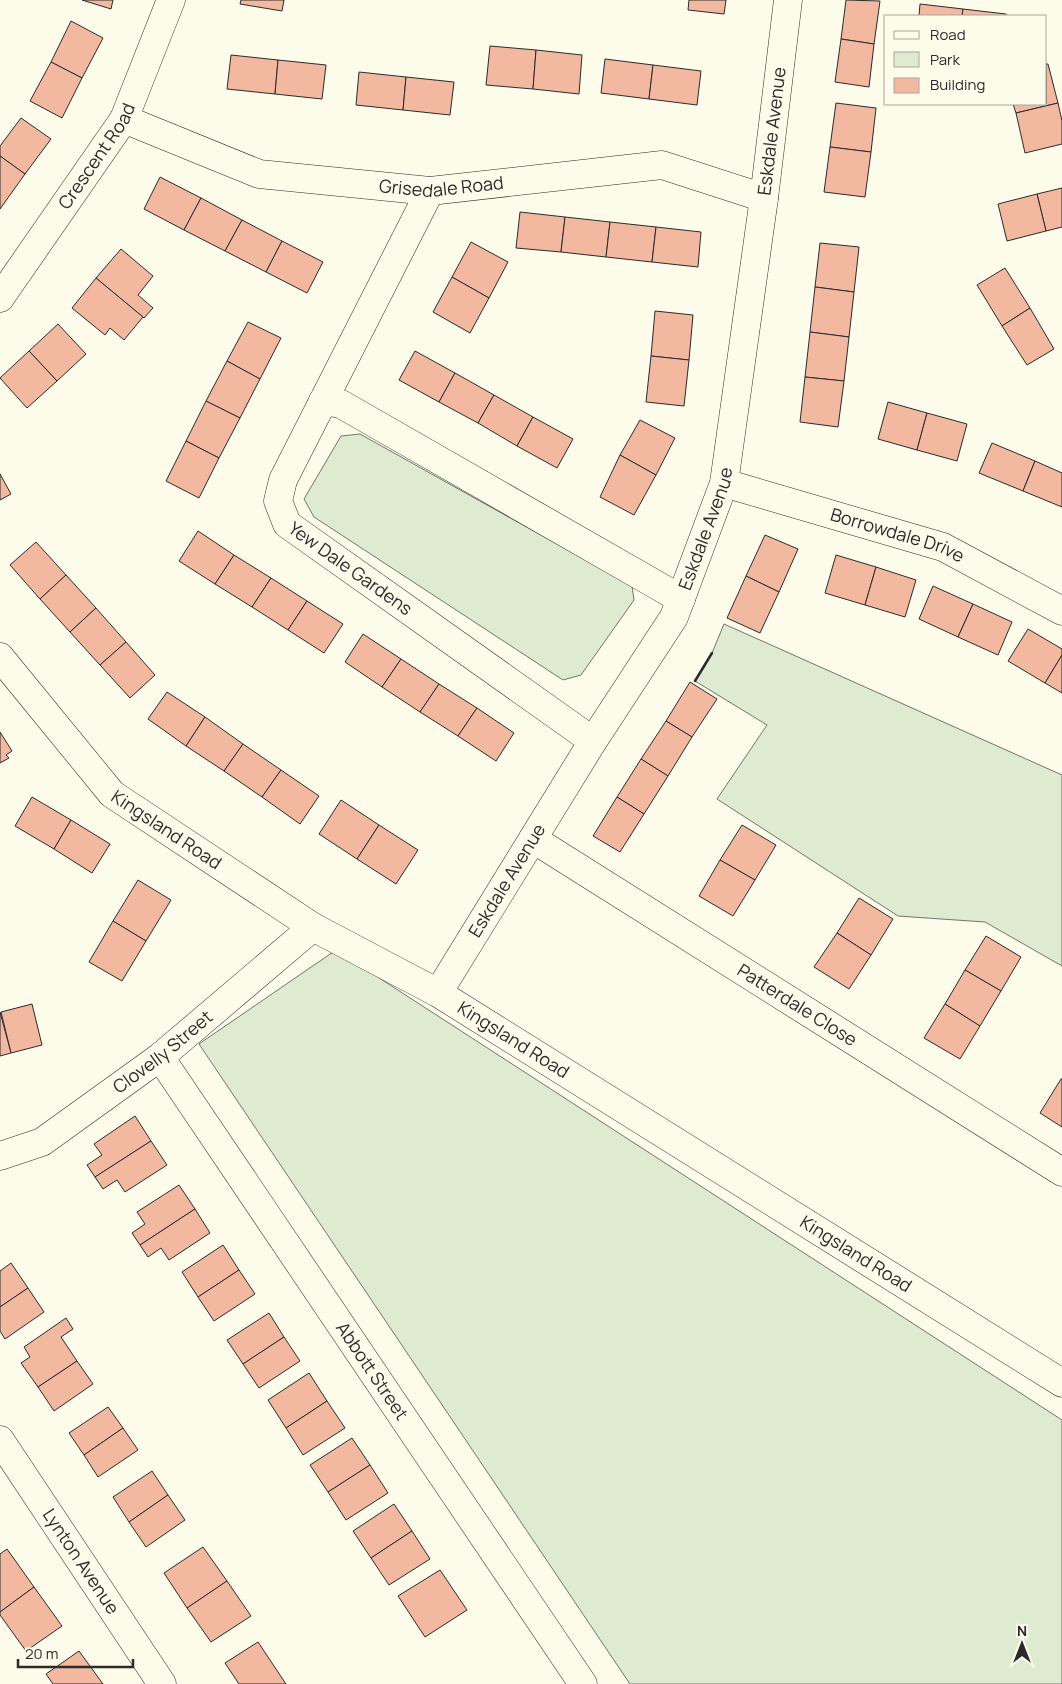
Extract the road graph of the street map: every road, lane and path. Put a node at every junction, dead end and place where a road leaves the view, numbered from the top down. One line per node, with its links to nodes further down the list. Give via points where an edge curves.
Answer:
1 (171, 0): 3 (street, Crescent Road)
2 (788, 0): 5 (street, Eskdale Avenue)
3 (124, 119): 4 (street, Grisedale Road, via 258,174); 6 (street, Crescent Road)
4 (430, 191): 5 (street, Grisedale Road, via 662,165); 7 (street, Yew Dale Gardens)
5 (764, 198): 8 (street, Eskdale Avenue)
6 (0, 298)
7 (323, 401): 9 (street, via 341,404); 12 (street, Yew Dale Gardens, via 283,480 278,502 287,524)
8 (724, 483): 9 (street, Eskdale Avenue); 10 (street, Borrowdale Drive, via 943,548)
9 (681, 599): 12 (street, Eskdale Avenue, via 674,617)
10 (1062, 611)
11 (0, 657): 14 (street, Kingsland Road, via 112,794)
12 (593, 740): 13 (street, Eskdale Avenue)
13 (533, 839): 15 (street, Eskdale Avenue); 18 (street, Patterdale Close)
14 (313, 926): 15 (street, Kingsland Road); 16 (street, Clovelly Street)
15 (438, 993): 19 (street, Kingsland Road)
16 (160, 1057): 17 (street, Clovelly Street, via 42,1142); 22 (street, Abbott Street)
17 (0, 1156)
18 (1062, 1172)
19 (1062, 1383)
20 (0, 1440): 21 (street, Lynton Avenue)
21 (162, 1684)
22 (583, 1684)

